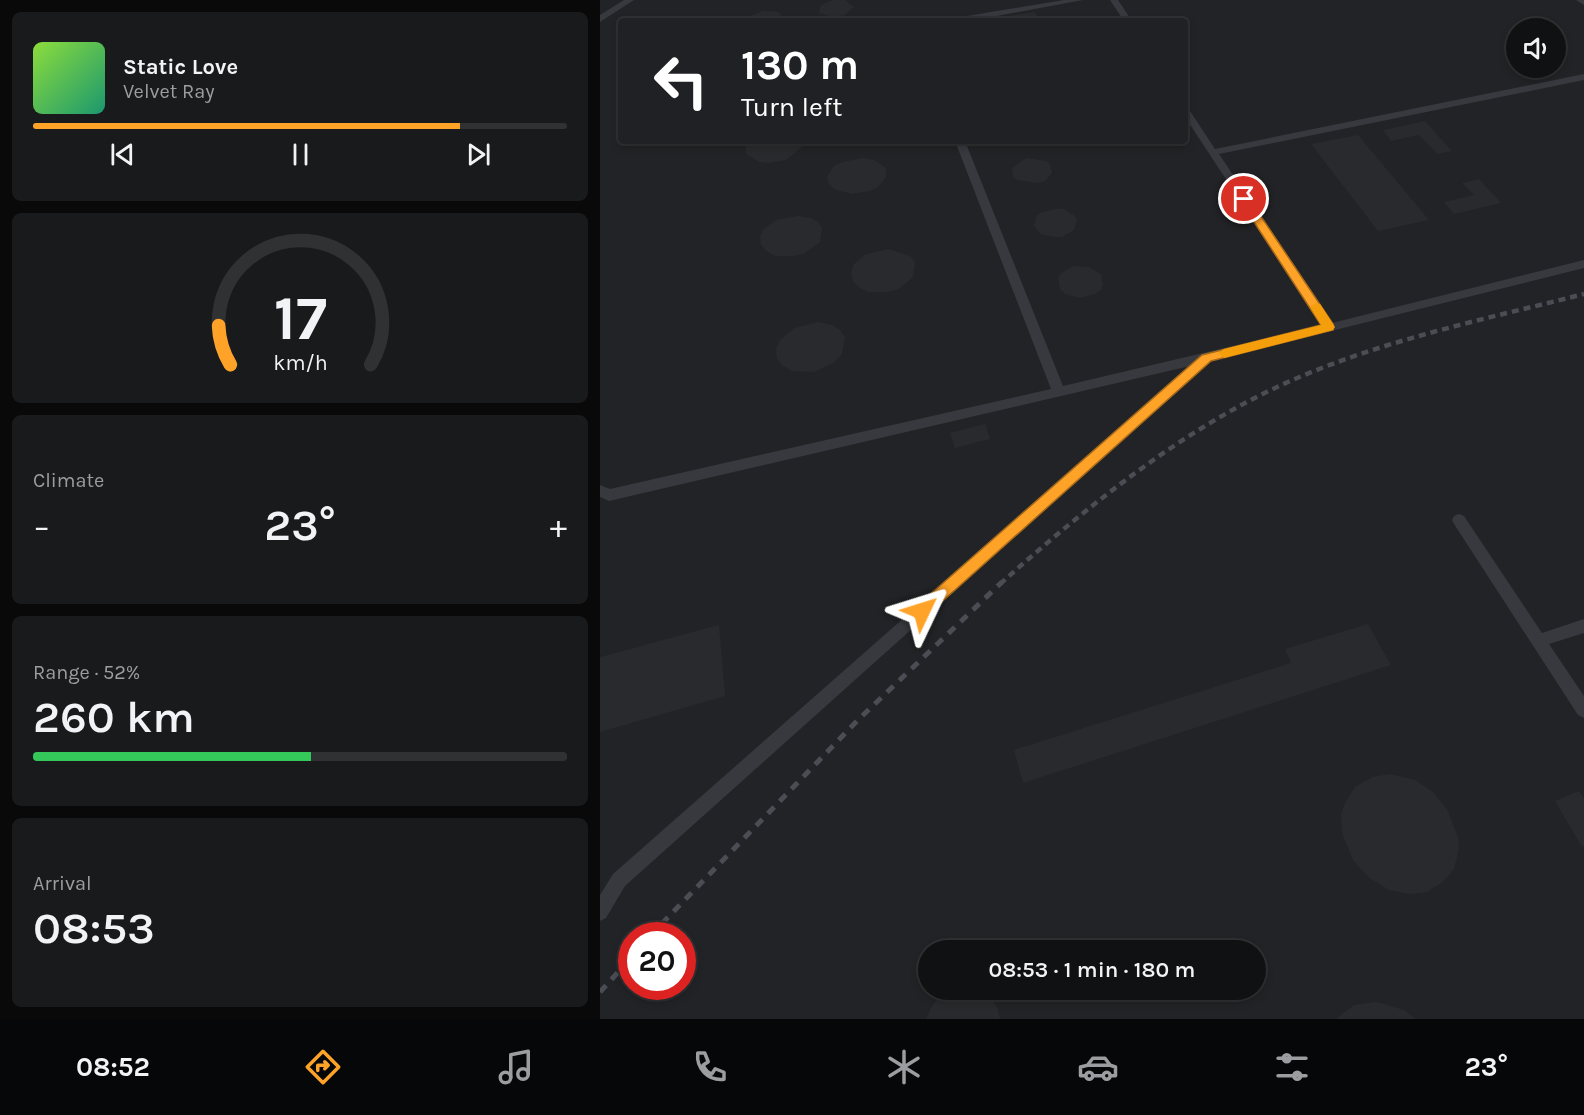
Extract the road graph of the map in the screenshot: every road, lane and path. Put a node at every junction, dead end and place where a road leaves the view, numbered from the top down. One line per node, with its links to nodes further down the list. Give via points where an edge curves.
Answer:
1 (630, 0): 6 (lane)
2 (1079, 0): 7 (lane)
3 (1114, 0): 8 (lane)
4 (1580, 0): 5 (lane)
5 (1584, 3)
6 (600, 18)
7 (973, 18)
8 (1126, 18)
9 (1584, 77): 12 (lane)
10 (1188, 114): 12 (lane)
11 (961, 144): 16 (lane)
12 (1213, 152): 14 (lane)
13 (1584, 264): 14 (lane)
14 (1329, 327): 15 (lane)
15 (1207, 358): 16 (lane); 22 (lane, via 620,880)
16 (1058, 390): 17 (lane, via 609,495)
17 (600, 491)
18 (1459, 520): 20 (lane)
19 (1584, 626): 20 (lane)
20 (1539, 641): 21 (lane)
21 (1584, 710)
22 (600, 912)

